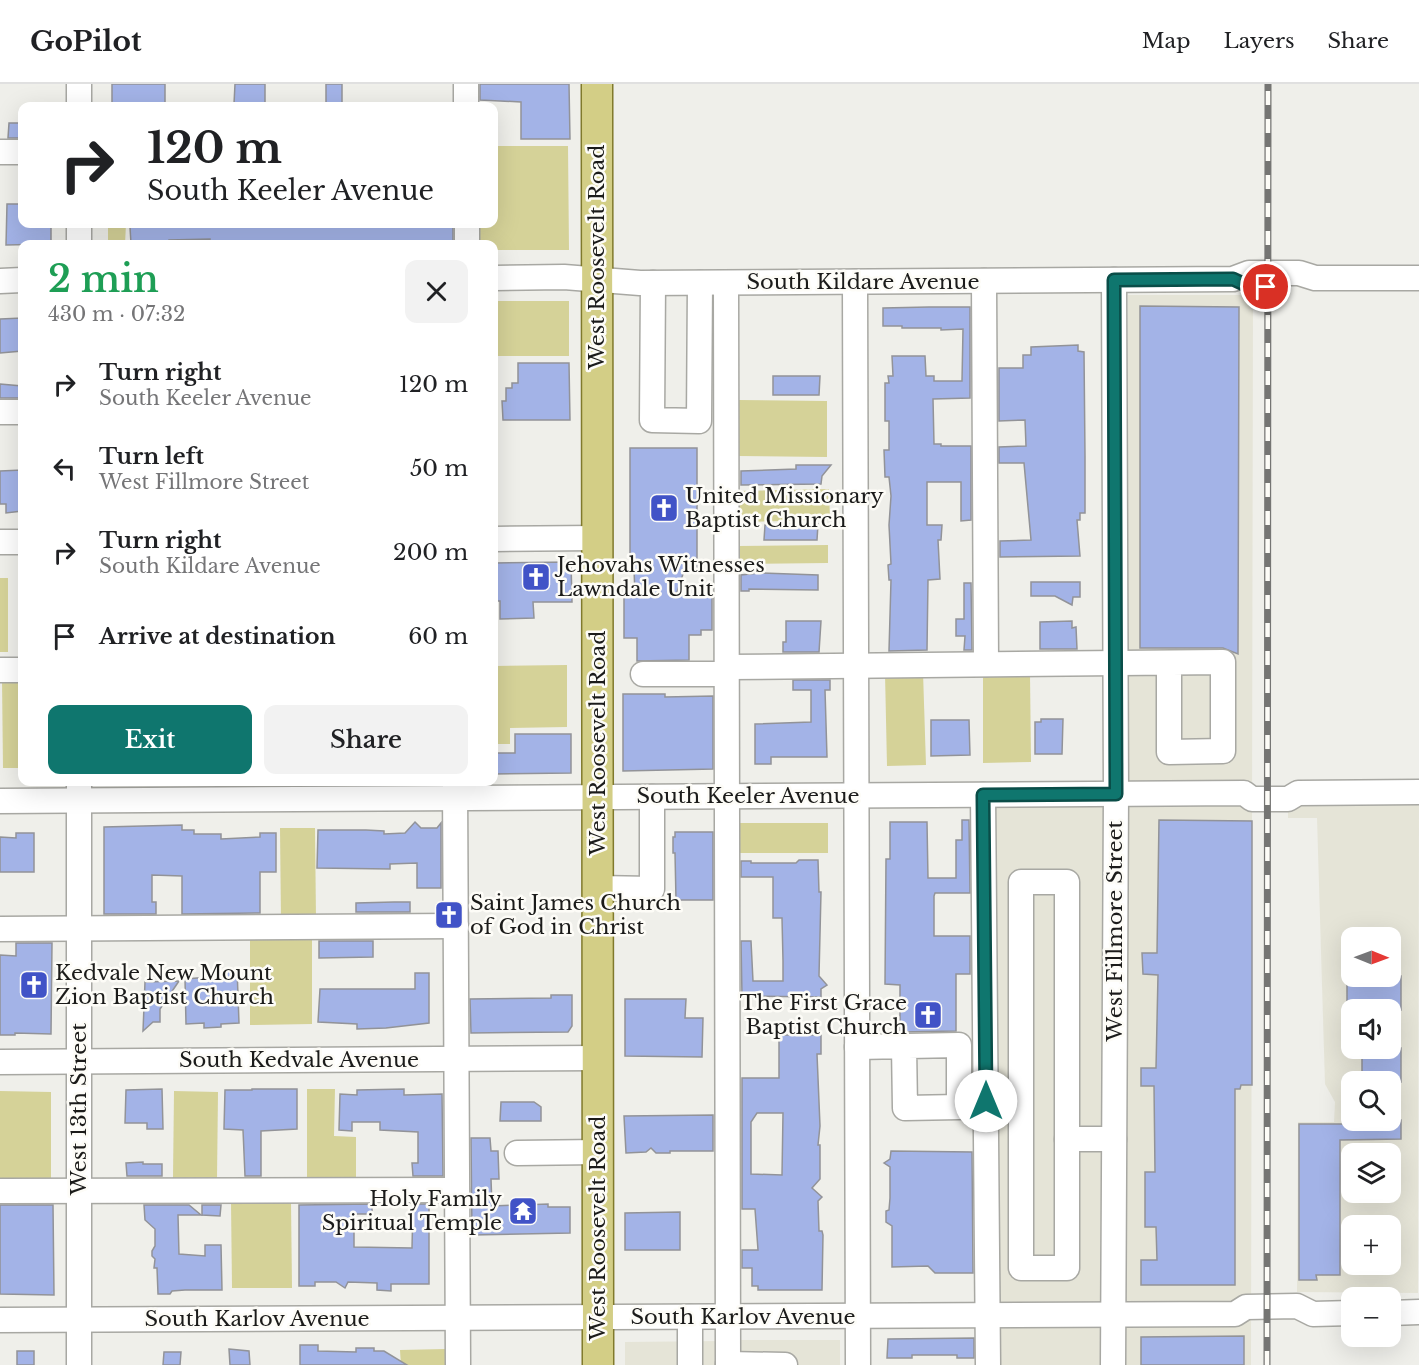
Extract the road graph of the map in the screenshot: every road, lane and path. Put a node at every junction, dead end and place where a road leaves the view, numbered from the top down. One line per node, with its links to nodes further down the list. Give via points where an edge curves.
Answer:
1 (79, 84): 4 (street)
2 (466, 84): 5 (street)
3 (597, 84): 11 (main road, West Roosevelt Road)
4 (79, 102)
5 (466, 102)
6 (0, 152): 7 (street)
7 (18, 152)
8 (498, 278): 11 (street, South Kildare Avenue)
9 (1419, 278): 12 (street, South Kildare Avenue, via 1315,279 1299,273 1249,273 1233,279)
10 (18, 280): 13 (street)
11 (597, 280): 16 (street, South Kildare Avenue); 21 (main road, West Roosevelt Road)
12 (1114, 280): 14 (street, South Kildare Avenue); 25 (street, West Fillmore Street)
13 (0, 281)
14 (984, 281): 15 (street, South Kildare Avenue); 27 (street)
15 (855, 282): 18 (street, South Kildare Avenue); 28 (street)
16 (653, 283): 17 (street, South Kildare Avenue); 17 (street, via 652,420 687,421 699,421)
17 (700, 283): 18 (street, South Kildare Avenue)
18 (726, 283): 31 (street)
19 (0, 412): 20 (street)
20 (18, 412)
21 (597, 538): 22 (street); 41 (main road, West Roosevelt Road)
22 (498, 539)
23 (0, 542): 24 (street)
24 (18, 542)
25 (1115, 663): 26 (street); 27 (street); 36 (street, West Fillmore Street)
26 (1169, 663)
27 (986, 664): 28 (street)
28 (856, 665): 31 (street); 37 (street)
29 (0, 670): 30 (street)
30 (18, 670)
31 (727, 670): 32 (street); 40 (street)
32 (644, 674)
33 (455, 790): 34 (street, South Keeler Avenue); 41 (street, South Keeler Avenue); 44 (street)
34 (79, 791): 42 (street, South Keeler Avenue); 45 (street, West 13th Street)
35 (1419, 792): 36 (street, South Keeler Avenue, via 1298,793 1287,786 1251,787 1244,793)
36 (1116, 794): 38 (street, South Keeler Avenue); 54 (street, West Fillmore Street)
37 (856, 795): 38 (street, South Keeler Avenue); 40 (street, South Keeler Avenue); 48 (street)
38 (983, 795): 63 (street)
39 (652, 796): 40 (street, South Keeler Avenue); 41 (street, South Keeler Avenue); 43 (street, via 652,889)
40 (727, 796): 68 (street)
41 (598, 797): 43 (main road, West Roosevelt Road)
42 (0, 801)
43 (598, 888): 49 (main road, West Roosevelt Road)
44 (456, 926): 45 (street); 50 (street)
45 (79, 928): 46 (street); 51 (street, West 13th Street)
46 (0, 929)
47 (904, 1046): 48 (street)
48 (857, 1047): 65 (street)
49 (598, 1058): 50 (street, South Kedvale Avenue); 55 (main road, West Roosevelt Road)
50 (456, 1059): 51 (street, South Kedvale Avenue); 57 (street)
51 (79, 1061): 52 (street, South Kedvale Avenue); 59 (street, West 13th Street)
52 (0, 1062)
53 (1067, 1139): 53 (street, via 1067,1268 1022,1268 1021,882 1067,882); 54 (street)
54 (1114, 1139): 64 (street, West Fillmore Street)
55 (598, 1152): 56 (street); 66 (main road, West Roosevelt Road)
56 (517, 1153)
57 (457, 1190): 59 (street); 69 (street)
58 (0, 1191): 59 (street)
59 (79, 1191): 71 (street, West 13th Street)
60 (1401, 1312): 61 (street)
61 (1419, 1312)
62 (1341, 1313): 64 (street, South Karlov Avenue, via 1313,1314 1297,1306 1246,1306 1234,1314)
63 (988, 1315): 64 (street, South Karlov Avenue); 65 (street, South Karlov Avenue); 79 (street)
64 (1113, 1315): 80 (street, West Fillmore Street)
65 (858, 1316): 68 (street, South Karlov Avenue); 78 (street)
66 (598, 1317): 67 (street, South Karlov Avenue); 69 (street, South Karlov Avenue); 74 (main road, West Roosevelt Road)
67 (690, 1317): 68 (street, South Karlov Avenue); 75 (street)
68 (728, 1317): 76 (street)
69 (457, 1318): 71 (street, South Karlov Avenue); 73 (street)
70 (0, 1320): 71 (street, South Karlov Avenue)
71 (79, 1320): 72 (street, West 13th Street)
72 (79, 1365)
73 (458, 1365)
74 (598, 1365)
75 (690, 1365)
76 (728, 1365): 77 (street)
77 (785, 1365)
78 (858, 1365)
79 (988, 1365)
80 (1113, 1365)

